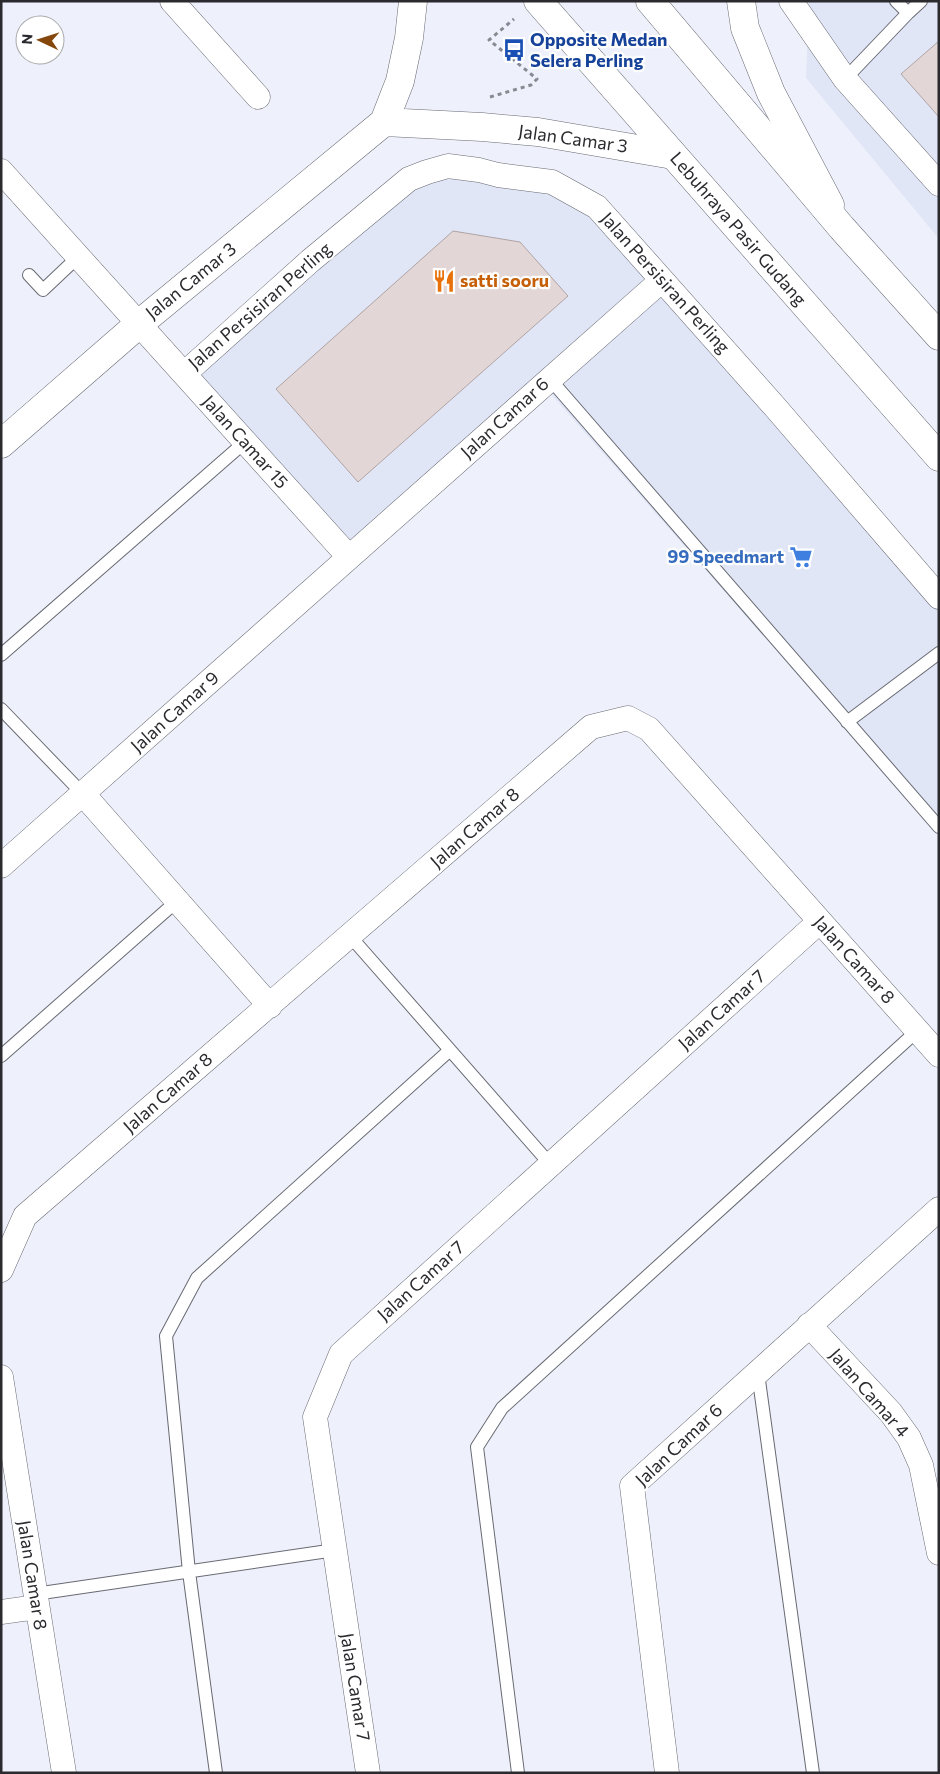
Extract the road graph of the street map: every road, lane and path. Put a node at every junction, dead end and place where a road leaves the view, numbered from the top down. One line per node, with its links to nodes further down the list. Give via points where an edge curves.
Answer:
1 (172, 1): 11 (street)
2 (414, 1): 13 (main road, Jalan Camar 3, via 400,81)
3 (650, 1): 17 (main road)
4 (741, 1): 17 (main road, via 745,28 771,93)
5 (791, 1): 10 (street)
6 (896, 1): 9 (lane)
7 (921, 1): 9 (lane)
8 (529, 8): 12 (path, via 489,40 537,80 531,85); 14 (main road, Lebuhraya Pasir Gudang)
9 (908, 13): 10 (lane)
10 (845, 79): 16 (street)
11 (258, 97)
12 (484, 99)
13 (384, 122): 14 (main road, Jalan Camar 3, via 538,132); 21 (main road, Jalan Camar 3)
14 (672, 155): 27 (main road, Lebuhraya Pasir Gudang)
15 (1, 171): 18 (street, Jalan Camar 15)
16 (939, 184)
17 (842, 228): 22 (main road)
18 (78, 257): 19 (lane, via 43,290); 21 (street, Jalan Camar 15)
19 (29, 275)
20 (662, 280): 23 (street, Jalan Persisiran Perling, via 596,207 552,182 448,166 409,180 310,261); 24 (street, Jalan Camar 6); 29 (street, Jalan Persisiran Perling)
21 (139, 324): 23 (street, Jalan Camar 15); 26 (main road, Jalan Camar 3)
22 (939, 336)
23 (184, 374): 25 (street, Jalan Camar 15)
24 (550, 379): 28 (street, Jalan Camar 6); 33 (lane)
25 (245, 442): 28 (street, Jalan Camar 15); 31 (lane)
26 (1, 444)
27 (939, 457)
28 (349, 557): 34 (street, Jalan Camar 9)
29 (939, 597)
30 (939, 653): 33 (lane)
31 (1, 654)
32 (1, 709): 34 (lane)
33 (847, 722): 35 (lane)
34 (83, 794): 36 (street, Jalan Camar 9); 37 (street)
35 (939, 827)
36 (1, 866)
37 (177, 901): 40 (street); 44 (lane)
38 (819, 922): 39 (street, Jalan Camar 8, via 648,729 628,718 590,727); 41 (street, Jalan Camar 8); 45 (street, Jalan Camar 7)
39 (350, 936): 40 (street, Jalan Camar 8); 42 (lane)
40 (270, 1006): 47 (street, Jalan Camar 8, via 25,1216)
41 (917, 1031): 43 (street, Jalan Camar 8); 59 (lane, via 502,1408 477,1447)
42 (450, 1050): 45 (lane); 53 (lane, via 197,1278 166,1336)
43 (939, 1055)
44 (1, 1056)
45 (550, 1164): 51 (street, Jalan Camar 7, via 341,1354 315,1417)
46 (939, 1209): 48 (street, Jalan Camar 6)
47 (1, 1270)
48 (809, 1325): 49 (street, Jalan Camar 6); 52 (street, Jalan Camar 4, via 891,1413 909,1438 921,1465)
49 (758, 1373): 60 (street, Jalan Camar 6, via 632,1486); 61 (lane)
50 (1, 1377): 54 (street, Jalan Camar 8)
51 (335, 1550): 53 (lane); 58 (street, Jalan Camar 7)
52 (939, 1553)
53 (189, 1572): 54 (lane); 57 (lane)
54 (36, 1601): 55 (street); 56 (street, Jalan Camar 8)
55 (1, 1612)
56 (64, 1773)
57 (216, 1773)
58 (368, 1773)
59 (518, 1773)
60 (666, 1773)
61 (813, 1773)

